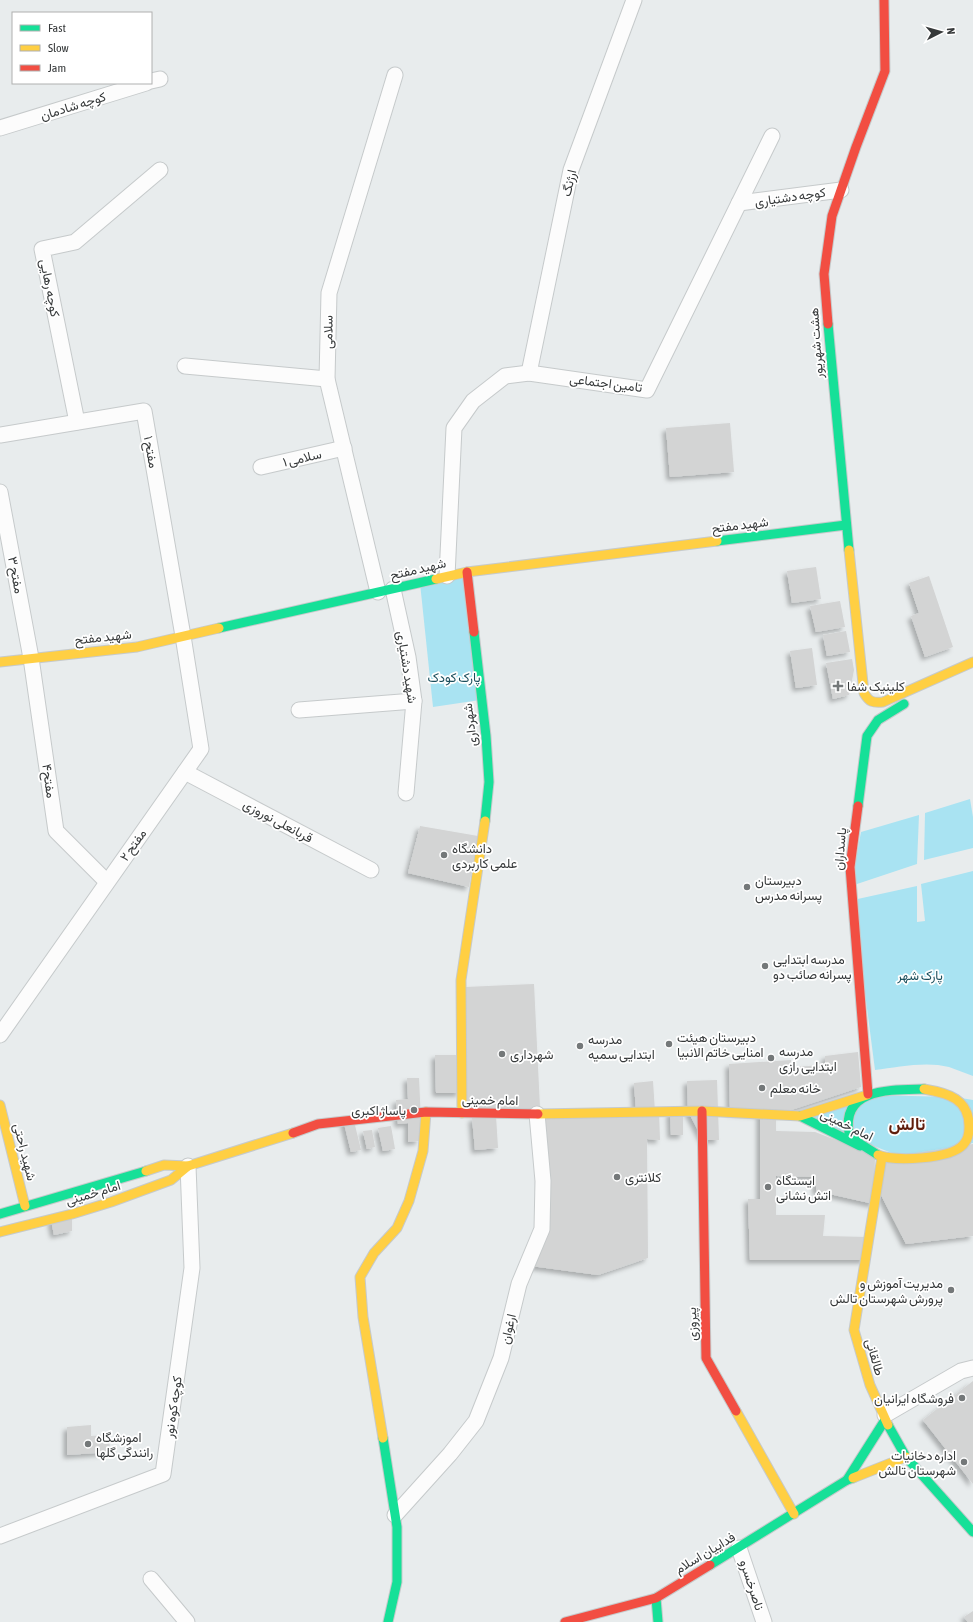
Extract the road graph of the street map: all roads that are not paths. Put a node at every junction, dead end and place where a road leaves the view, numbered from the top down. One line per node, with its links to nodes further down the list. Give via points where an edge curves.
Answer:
1 (634, 0): 11 (street, ارژنگ, via 571,170)
2 (884, 0): 8 (street, هشت شهریور, via 886,71)
3 (394, 76): 12 (street, سلامی, via 329,293)
4 (142, 84): 5 (street, کوچه شادمان)
5 (0, 128)
6 (772, 136): 9 (street, تامین اجتماعی)
7 (160, 170): 13 (street, کوچه رهایی, via 75,242 42,249)
8 (841, 190): 9 (street, کوچه دشتیاری); 18 (street, هشت شهریور, via 832,216 824,274)
9 (739, 203): 11 (street, تامین اجتماعی, via 648,390)
10 (185, 366): 12 (street)
11 (529, 374): 20 (street, تامین اجتماعی, via 505,376 473,401 454,428)
12 (327, 379): 15 (street, سلامی)
13 (77, 422): 14 (street, مفتح ۱); 22 (street, مفتح ۱, via 144,411)
14 (0, 435)
15 (344, 448): 16 (street, سلامی ۱); 21 (street, سلامی)
16 (261, 467)
17 (0, 492): 23 (street, مفتح ۳)
18 (846, 525): 19 (street, شهید مفتح); 25 (street, هشت شهریور, via 864,693 868,699 873,703 883,702)
19 (467, 572): 20 (street, شهید مفتح); 40 (street, شهرداری, via 489,782 461,980)
20 (447, 576): 21 (street, شهید مفتح)
21 (386, 590): 22 (street, شهید مفتح); 27 (street, شهید دشتیاری, via 408,657)
22 (184, 636): 23 (street, شهید مفتح, via 136,647); 29 (street, مفتح ۲, via 201,749)
23 (31, 658): 24 (street, شهید مفتح); 32 (street, مفتح۴, via 56,831)
24 (0, 662)
25 (973, 662)
26 (973, 667): 34 (street, پاسداران, via 877,718 867,736 850,867)
27 (414, 701): 28 (street); 30 (street, شهید دشتیاری)
28 (299, 710)
29 (185, 772): 31 (street, قربانعلی نوروزی); 32 (street, مفتح ۲)
30 (406, 793)
31 (371, 870)
32 (107, 882): 33 (street, مفتح ۲)
33 (0, 1035)
34 (867, 1094): 35 (street, via 924,1089); 42 (street, امام خمینی); 45 (street, via 856,1102 849,1114 850,1133 856,1141)
35 (954, 1096): 36 (street); 44 (street, via 963,1103 970,1119 968,1137)
36 (967, 1099)
37 (0, 1105): 47 (street, شهید راحتی)
38 (702, 1111): 41 (street, امام خمینی); 42 (street, امام خمینی); 54 (street, پیروزی, via 706,1358)
39 (426, 1112): 40 (street, امام خمینی); 46 (street, امام خمینی, via 318,1124); 55 (street, via 423,1151 409,1201 397,1228 374,1253 360,1277 363,1317)
40 (462, 1113): 41 (street, امام خمینی)
41 (537, 1114): 55 (street, ارغوان, via 543,1181 542,1229 519,1284 501,1358 476,1421)
42 (800, 1116): 45 (street, امام خمینی)
43 (973, 1143): 44 (street)
44 (963, 1147): 45 (street, via 937,1156 907,1159)
45 (883, 1157): 51 (street, طالقانی, via 854,1330 870,1385)
46 (188, 1166): 47 (street, امام خمینی, via 164,1164); 49 (street, امام خمینی, via 171,1180 112,1202); 57 (street, کوچه کوه نور, via 192,1268 163,1474)
47 (25, 1206): 48 (street, امام خمینی)
48 (0, 1214)
49 (0, 1232)
50 (973, 1368): 51 (street, via 961,1371)
51 (885, 1418): 52 (street, طالقانی); 53 (street, فداییان اسلام); 56 (street, via 907,1456)
52 (906, 1457): 53 (street, فداییان اسلام); 56 (street, طالقانی)
53 (847, 1480): 54 (street, فداییان اسلام)
54 (794, 1514): 58 (street, فداییان اسلام)
55 (395, 1515): 62 (street, via 397,1582)
56 (972, 1531)
57 (0, 1536)
58 (740, 1548): 60 (street, فداییان اسلام); 65 (street, ناصرخسرو)
59 (151, 1579): 61 (street)
60 (656, 1598): 63 (street, فداییان اسلام); 64 (street)
61 (187, 1622)
62 (388, 1622)
63 (566, 1622)
64 (658, 1622)
65 (764, 1622)

